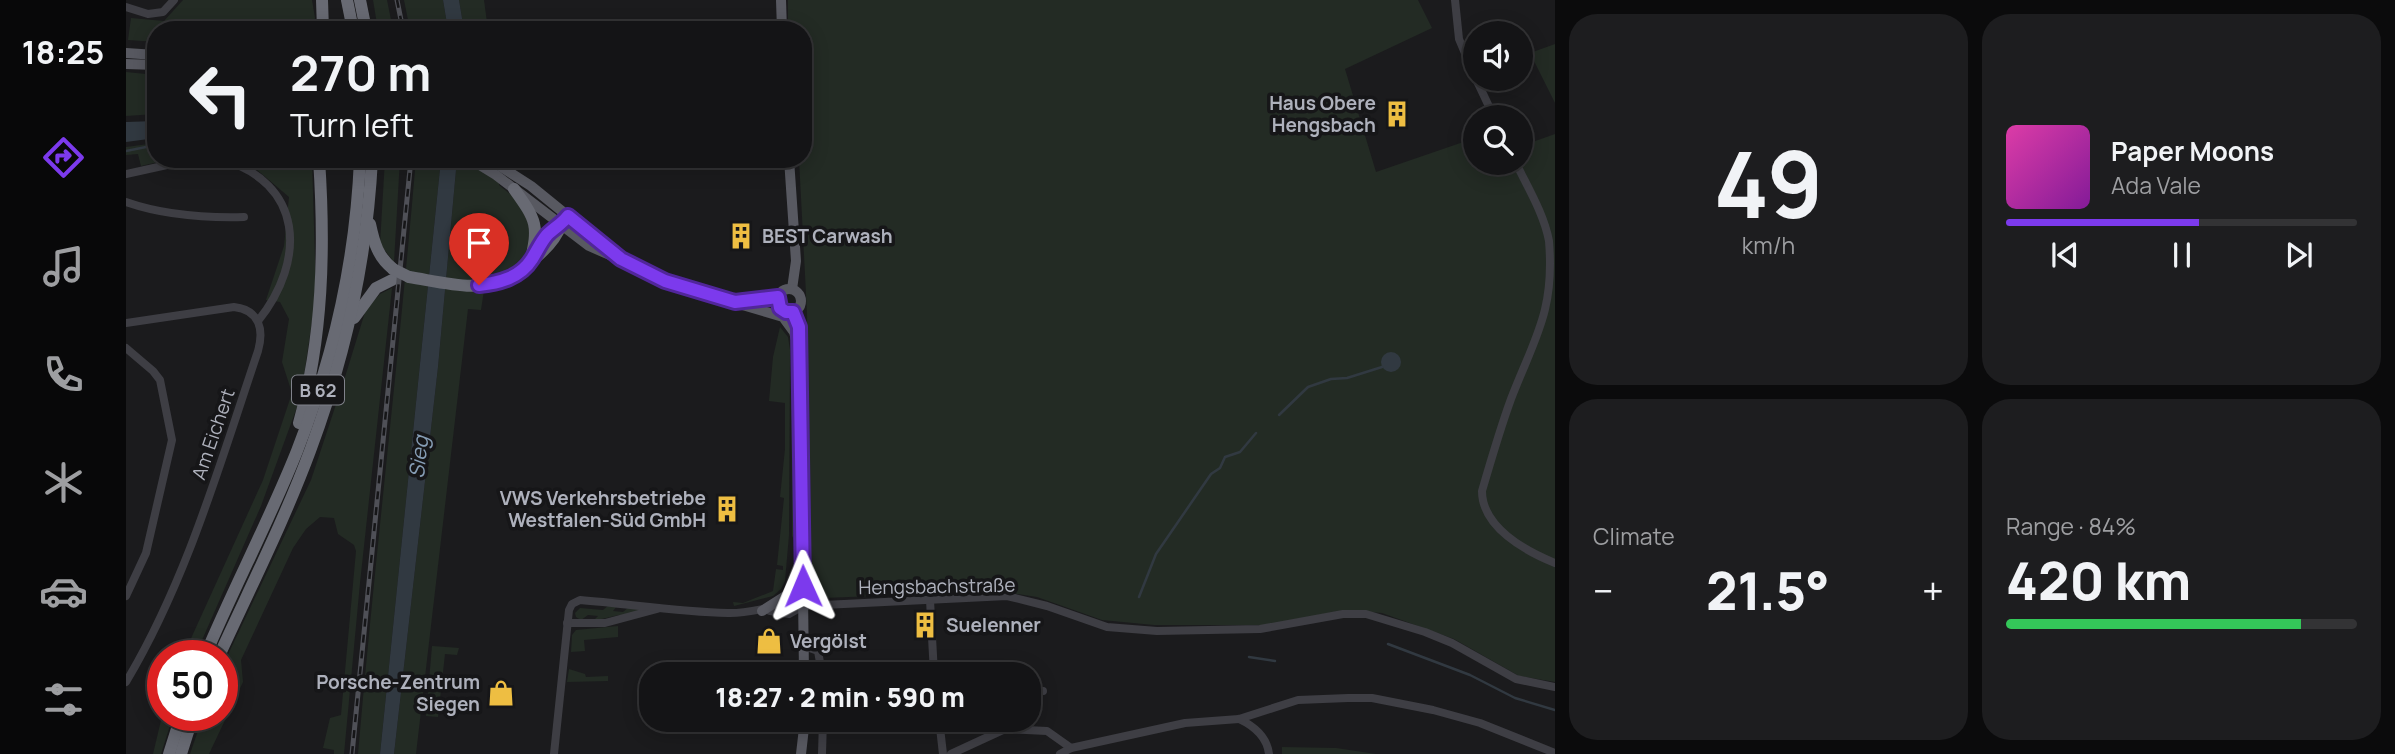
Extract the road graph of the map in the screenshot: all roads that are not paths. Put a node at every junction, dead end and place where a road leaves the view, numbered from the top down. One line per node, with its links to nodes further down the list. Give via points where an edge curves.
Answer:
1 (174, 0): 7 (street, via 163,12 148,14)
2 (322, 0): 8 (highway)
3 (347, 0): 9 (highway)
4 (360, 0): 10 (highway)
5 (780, 0): 11 (main road)
6 (1455, 0): 12 (street)
7 (126, 7)
8 (323, 21)
9 (351, 21)
10 (364, 21)
11 (781, 21)
12 (1463, 49)
13 (126, 53): 14 (main road)
14 (147, 54)
15 (126, 64): 16 (main road)
16 (147, 65)
17 (153, 168): 25 (street)
18 (246, 168): 38 (street, via 273,189 286,209 290,227 284,279)
19 (319, 168): 43 (highway, B 62, via 318,323 305,401)
20 (359, 168): 43 (highway, B 62, via 353,237 335,329 312,409)
21 (371, 168): 29 (highway, B 62)
22 (485, 168): 27 (main road)
23 (502, 168): 31 (main road, via 531,186)
24 (790, 168): 34 (main road, via 796,261)
25 (126, 174)
26 (1521, 175): 44 (street, via 1549,238 1552,293 1544,329 1511,399 1482,502 1490,518 1510,537)
27 (514, 189): 31 (main road); 32 (highway, via 536,228)
28 (126, 202): 30 (street, via 182,214)
29 (368, 212): 33 (highway, B 62, via 375,246); 40 (highway, B 62)
30 (244, 216)
31 (564, 220): 32 (highway, B 62, via 547,235); 36 (main road, via 589,246 665,281)
32 (530, 263): 33 (highway, B 62, bridge, via 498,283 469,286)
33 (393, 275): 40 (highway, B 62, via 370,295)
34 (792, 289): 35 (main road, via 782,291); 37 (main road, via 801,302)
35 (778, 301): 36 (main road); 37 (main road, via 783,310)
36 (735, 302): 42 (main road, via 788,321)
37 (793, 312): 42 (main road, via 799,327)
38 (258, 321): 39 (street, via 248,310 234,307); 58 (street, Am Eichert, via 262,332 258,351 183,569)
39 (127, 325)
40 (348, 327): 53 (highway, B 62, via 310,453)
41 (126, 348): 46 (street, via 160,380 172,440 146,552)
42 (800, 355): 45 (main road)
43 (272, 510): 52 (highway, B 62)
44 (1555, 563)
45 (802, 569): 48 (main road); 50 (main road, via 787,596)
46 (126, 596)
47 (930, 600): 48 (street, Hengsbachstraße); 57 (street); 59 (street, Hengsbachstraße, via 1007,596 1107,627 1157,631 1260,629 1366,614 1451,642 1516,679)
48 (803, 606): 50 (street, Hengsbachstraße, via 790,604); 54 (main road)
49 (657, 609): 50 (street, Hengsbachstraße, via 730,614); 51 (street, via 611,622); 51 (street, via 577,601 570,607)
50 (762, 611)
51 (567, 622): 70 (street)
52 (212, 640)
53 (226, 640)
54 (804, 646): 55 (main road); 56 (street, via 818,651)
55 (804, 662)
56 (820, 662)
57 (933, 662)
58 (126, 682)
59 (1555, 687)
60 (1238, 719): 66 (street, via 1185,723); 67 (street, via 1298,700 1372,698 1480,723); 76 (street, via 1250,724 1267,742)
61 (176, 731): 68 (highway)
62 (189, 731): 69 (highway)
63 (804, 732): 71 (main road)
64 (823, 732): 72 (street)
65 (940, 732): 73 (street)
66 (1071, 748): 74 (street, via 1046,731 1005,729); 75 (street)
67 (1555, 753)
68 (169, 754)
69 (181, 754)
70 (554, 754)
71 (801, 754)
72 (822, 754)
73 (943, 754)
74 (951, 754)
75 (1060, 754)
76 (1269, 754)

